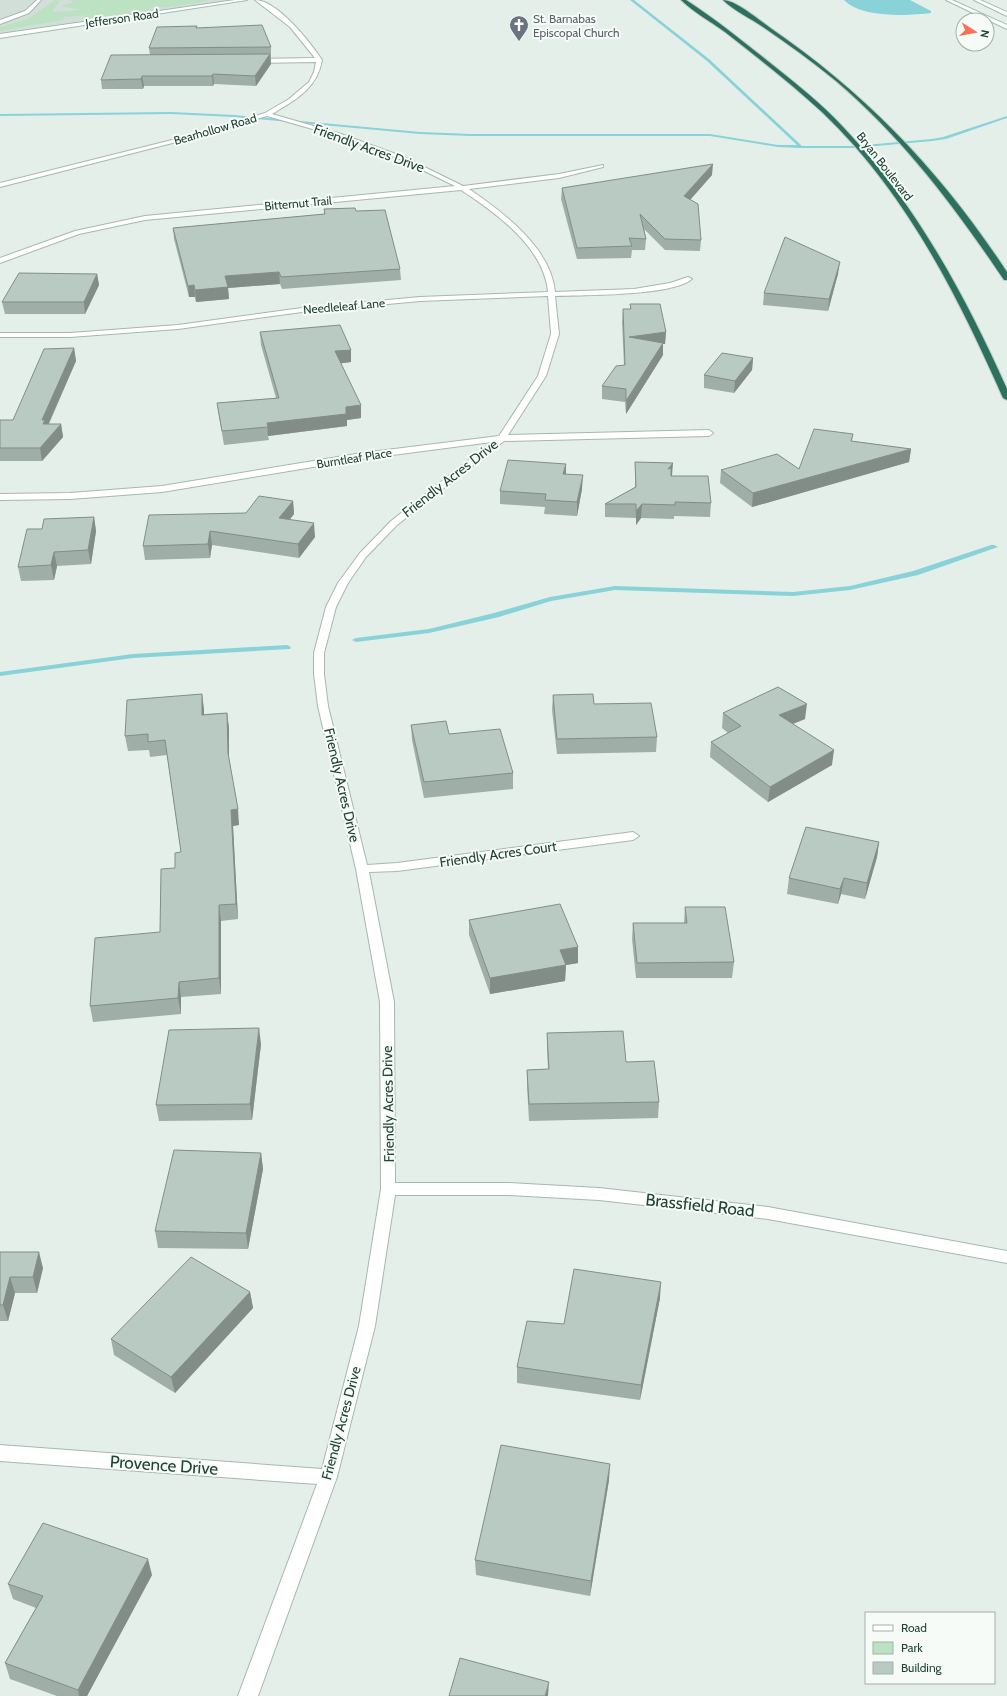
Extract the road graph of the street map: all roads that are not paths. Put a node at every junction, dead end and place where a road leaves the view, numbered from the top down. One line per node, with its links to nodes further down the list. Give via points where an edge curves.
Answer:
1 (39, 0): 11 (street, via 29,11)
2 (245, 0): 13 (street, Jefferson Road)
3 (256, 0): 14 (street, via 294,26)
4 (682, 0): 25 (highway, Bryan Boulevard, via 729,31 806,94 842,130 890,187 955,289)
5 (725, 0): 21 (highway, Bryan Boulevard, via 803,53 872,111 918,159 954,202)
6 (948, 0): 8 (street)
7 (976, 0): 9 (street)
8 (962, 6): 10 (street); 12 (street)
9 (1007, 14)
10 (1007, 21)
11 (0, 22)
12 (1007, 27)
13 (0, 36)
14 (319, 60): 15 (street); 16 (street, Bearhollow Road, via 317,72 311,83 291,100)
15 (248, 61)
16 (267, 114): 18 (street, Bearhollow Road, via 194,136); 19 (street, Friendly Acres Drive, via 339,135 402,158)
17 (602, 166): 19 (street, Bitternut Trail, via 559,176)
18 (0, 185)
19 (463, 188): 20 (street, Bitternut Trail, via 145,218 58,238); 23 (street, Friendly Acres Drive, via 497,211 517,230 547,272)
20 (0, 261)
21 (1007, 278)
22 (688, 279): 23 (street, Needleleaf Lane, via 671,285 634,291)
23 (552, 295): 24 (street, Needleleaf Lane, via 420,299 302,310 178,327 70,335); 27 (street, Friendly Acres Drive, via 555,334 542,376)
24 (0, 335)
25 (1007, 398)
26 (709, 433): 27 (street, Burntleaf Place)
27 (502, 438): 28 (street, Burntleaf Place, via 362,456 162,489 70,496); 30 (street, Friendly Acres Drive, via 394,523 362,554 331,607 319,653 319,674 323,706)
28 (0, 497)
29 (633, 836): 30 (street, Friendly Acres Court)
30 (362, 870): 31 (street, Friendly Acres Drive, via 387,1002)
31 (388, 1190): 32 (street, Brassfield Road, via 509,1189 599,1194 768,1212); 34 (street, Friendly Acres Drive, via 367,1326)
32 (1007, 1257)
33 (0, 1453): 34 (street, Provence Drive)
34 (328, 1477): 35 (street, Friendly Acres Drive)
35 (248, 1696)

